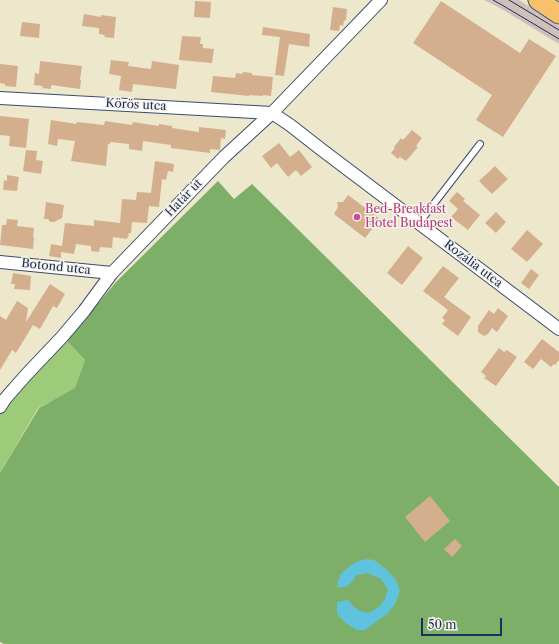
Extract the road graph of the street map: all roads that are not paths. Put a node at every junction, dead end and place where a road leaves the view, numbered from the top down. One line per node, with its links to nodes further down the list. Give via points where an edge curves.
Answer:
1 (381, 0): 5 (street, Határ út)
2 (538, 0): 3 (main road)
3 (559, 14)
4 (0, 98): 5 (street, Körös utca)
5 (272, 112): 7 (street, Rozália utca); 9 (street, Határ út, via 224,157)
6 (480, 144): 7 (lane)
7 (419, 224): 10 (street, Rozália utca)
8 (0, 262): 9 (street, Botond utca)
9 (112, 273): 11 (street, Határ út, via 70,328)
10 (559, 329)
11 (0, 407)

